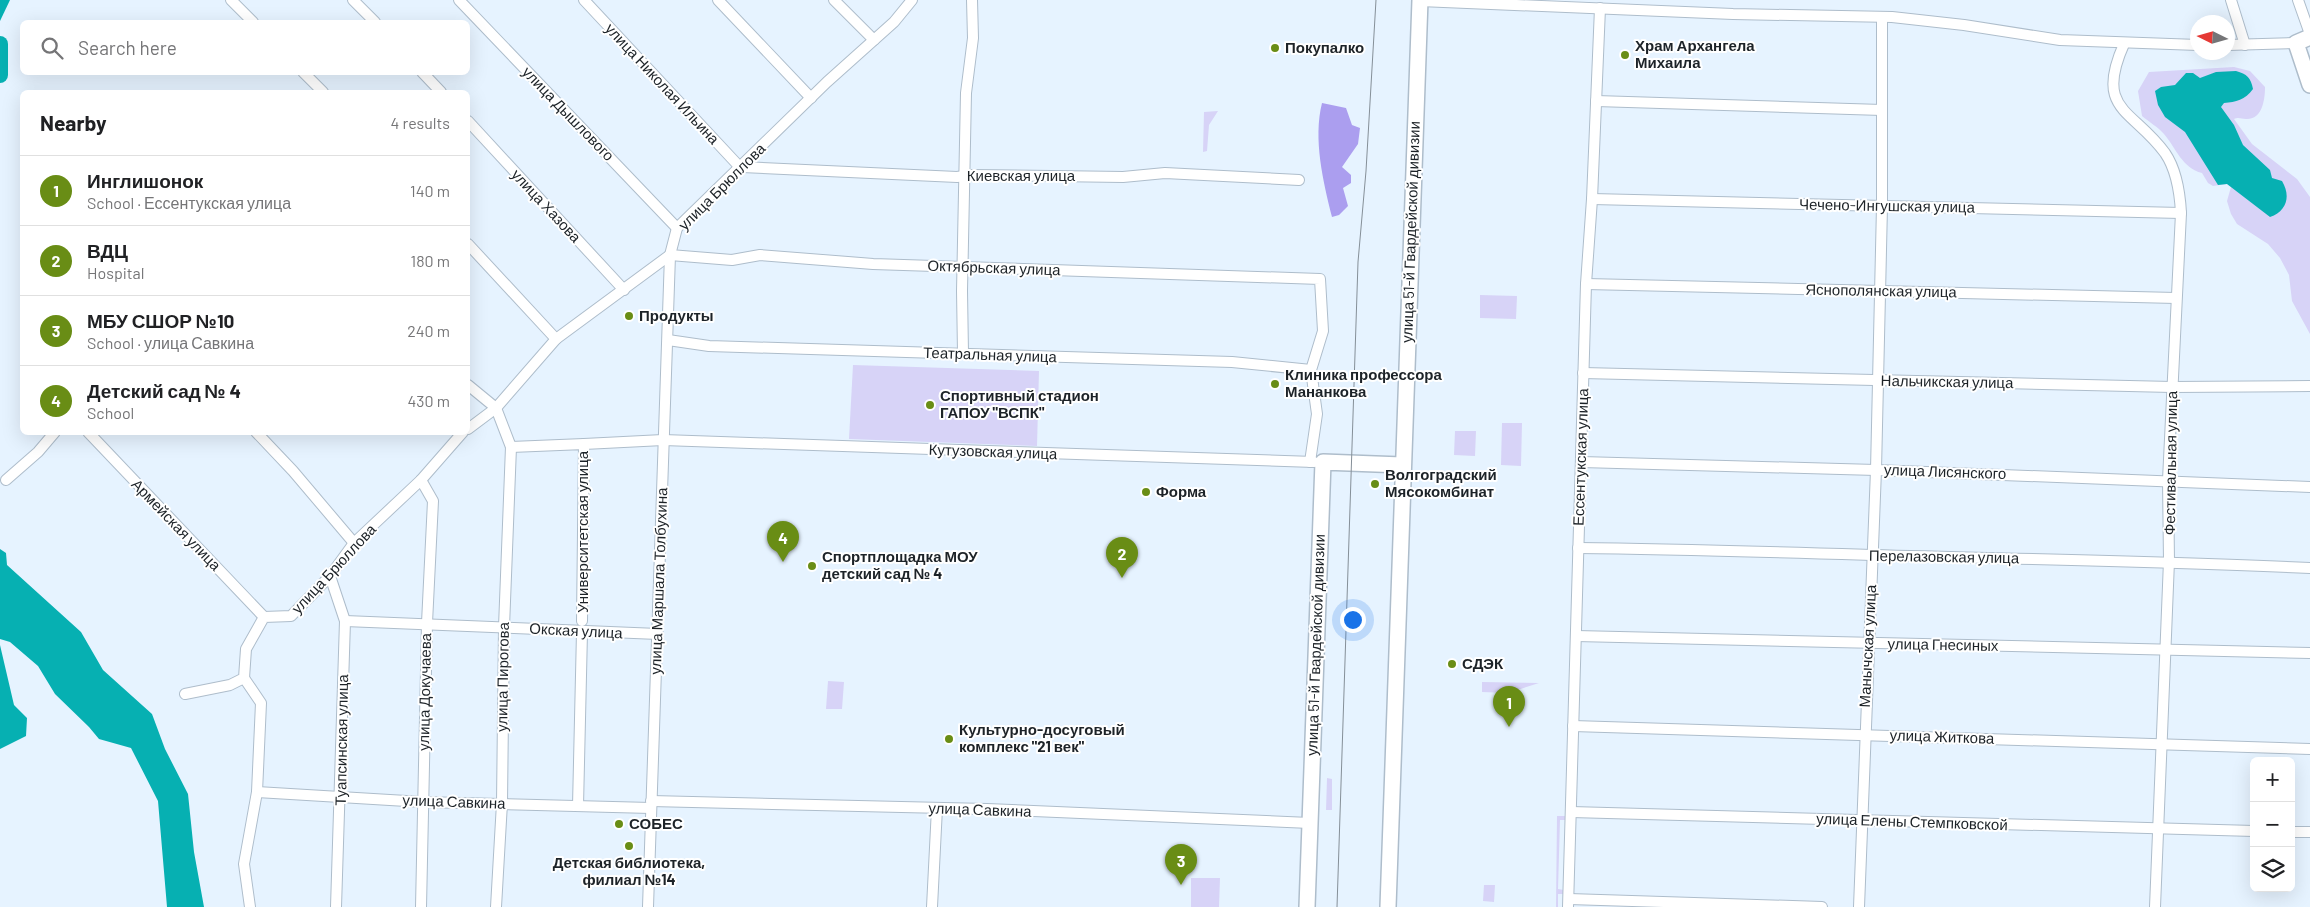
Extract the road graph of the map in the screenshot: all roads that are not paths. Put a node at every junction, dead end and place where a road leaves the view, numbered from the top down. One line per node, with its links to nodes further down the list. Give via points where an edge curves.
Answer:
1 (231, 0): 14 (street)
2 (353, 0): 15 (street)
3 (459, 0): 37 (street, улица Дышлового)
4 (584, 0): 31 (street, улица Николая Ильина)
5 (718, 0): 27 (street)
6 (834, 0): 17 (street)
7 (912, 0): 17 (street, улица Брюллова)
8 (972, 0): 32 (street)
9 (1416, 0): 12 (street); 65 (main road, улица 51-й Гвардейской дивизии)
10 (2231, 0): 21 (street)
11 (2298, 0): 16 (street)
12 (1600, 8): 13 (street); 28 (street, Ессентукская улица)
13 (1882, 17): 18 (street, via 1964,25 2060,40); 29 (street, Манычская улица)
14 (251, 20)
15 (373, 20)
16 (2305, 38): 21 (street); 24 (main road)
17 (874, 40): 27 (street, улица Брюллова)
18 (2124, 44): 19 (street); 36 (street, Фестивальная улица, via 2115,64 2116,102 2167,156 2180,193)
19 (2190, 45)
20 (2235, 45): 21 (street)
21 (2245, 45)
22 (306, 75): 25 (street)
23 (425, 75): 26 (street)
24 (2310, 85)
25 (321, 90)
26 (439, 90)
27 (811, 98): 31 (street, улица Брюллова)
28 (1596, 101): 29 (street); 34 (street, Ессентукская улица)
29 (1882, 110): 35 (street, Манычская улица)
30 (470, 124): 42 (street, улица Хазова)
31 (742, 167): 32 (street, Киевская улица, via 917,176); 37 (street, улица Брюллова)
32 (964, 175): 33 (street, Киевская улица, via 1123,178 1165,173); 40 (street)
33 (1299, 180)
34 (1592, 199): 35 (street, Чечено-Ингушская улица); 41 (street, Ессентукская улица)
35 (1882, 206): 36 (street, Чечено-Ингушская улица); 43 (street, Манычская улица)
36 (2181, 213): 44 (street, Фестивальная улица)
37 (677, 228): 39 (street, улица Брюллова)
38 (470, 246): 45 (street)
39 (670, 255): 40 (street, Октябрьская улица, via 732,260 760,255 873,264); 42 (street); 46 (street, улица Маршала Толбухина)
40 (962, 266): 47 (street); 48 (street, Октябрьская улица, via 1320,279 1323,331)
41 (1586, 284): 43 (street, Яснополянская улица); 49 (street, Ессентукская улица)
42 (624, 290): 45 (street)
43 (1880, 291): 44 (street, Яснополянская улица); 50 (street, Манычская улица)
44 (2176, 298): 53 (street, Фестивальная улица)
45 (556, 339): 54 (street)
46 (668, 340): 47 (street, Театральная улица, via 709,346); 60 (street, улица Маршала Толбухина)
47 (963, 353): 48 (street, Театральная улица, via 1232,362)
48 (1311, 370): 63 (street, via 1316,414)
49 (1583, 373): 50 (street, Нальчикская улица); 64 (street, Ессентукская улица)
50 (1877, 381): 53 (street, Нальчикская улица); 66 (street, Манычская улица)
51 (2310, 386): 53 (street, Нальчикская улица)
52 (470, 387): 54 (street)
53 (2172, 388): 69 (street, Фестивальная улица)
54 (496, 408): 55 (street); 62 (street)
55 (470, 428)
56 (52, 435): 67 (street)
57 (91, 435): 77 (street, Армейская улица)
58 (259, 435): 71 (street)
59 (460, 435): 68 (street, улица Брюллова)
60 (663, 440): 61 (street, Кутузовская улица); 63 (street, Кутузовская улица); 83 (street, улица Маршала Толбухина)
61 (584, 444): 62 (street, Университетская улица); 79 (street, Университетская улица)
62 (511, 447): 81 (street, улица Пирогова)
63 (1316, 462): 65 (main road); 103 (main road, улица 51-й Гвардейской дивизии)
64 (1581, 462): 66 (street, улица Лисянского); 72 (street, Ессентукская улица)
65 (1402, 465): 116 (main road, улица 51-й Гвардейской дивизии)
66 (1876, 470): 69 (street, улица Лисянского); 73 (street, Манычская улица)
67 (6, 480)
68 (421, 480): 71 (street, улица Брюллова); 80 (street, улица Докучаева, via 432,501)
69 (2168, 480): 70 (street, улица Лисянского); 74 (street, Фестивальная улица)
70 (2310, 487)
71 (354, 543): 76 (street, улица Брюллова)
72 (1578, 548): 73 (street, Перелазовская улица); 84 (street, Ессентукская улица)
73 (1872, 555): 74 (street, Перелазовская улица); 85 (street, Манычская улица)
74 (2169, 561): 75 (street, Перелазовская улица); 86 (street, Фестивальная улица)
75 (2310, 568)
76 (330, 576): 77 (street, улица Брюллова, via 290,616); 78 (street, Туапсинская улица)
77 (264, 617): 88 (street, via 246,649)
78 (345, 621): 80 (street, Окская улица); 95 (street, Туапсинская улица)
79 (582, 621)
80 (427, 623): 81 (street, Окская улица); 96 (street, улица Докучаева)
81 (504, 627): 82 (street, Окская улица); 97 (street, улица Пирогова)
82 (582, 632): 83 (street, Окская улица); 99 (street, Университетская улица)
83 (658, 634): 98 (street, улица Маршала Толбухина)
84 (1576, 636): 85 (street, улица Гнесиных); 90 (street, Ессентукская улица)
85 (1868, 643): 86 (street, улица Гнесиных); 91 (street, Манычская улица)
86 (2164, 650): 87 (street, улица Гнесиных); 92 (street, Фестивальная улица)
87 (2310, 653)
88 (244, 678): 89 (street, via 230,685); 94 (street, via 261,703)
89 (185, 694)
90 (1573, 726): 91 (street, улица Житкова); 101 (street, Ессентукская улица)
91 (1864, 735): 92 (street, улица Житкова); 102 (street, Манычская улица)
92 (2162, 744): 93 (street, улица Житкова); 104 (street, Фестивальная улица)
93 (2310, 749)
94 (257, 792): 95 (street, улица Савкина); 109 (street, via 244,864)
95 (341, 798): 96 (street, улица Савкина); 110 (street, Туапсинская улица)
96 (423, 802): 97 (street, улица Савкина); 111 (street, улица Докучаева)
97 (502, 804): 99 (street, улица Савкина); 112 (street, улица Пирогова)
98 (651, 805): 99 (street, улица Савкина); 100 (street, улица Савкина); 113 (street, улица Маршала Толбухина)
99 (578, 806)
100 (937, 808): 103 (street, улица Савкина); 114 (street)
101 (1571, 812): 102 (street, улица Елены Стемпковской); 108 (street, Ессентукская улица)
102 (1861, 821): 104 (street, улица Елены Стемпковской); 118 (street, Манычская улица)
103 (1310, 823): 115 (main road, улица 51-й Гвардейской дивизии)
104 (2159, 829): 105 (street, улица Елены Стемпковской); 119 (street, Фестивальная улица)
105 (2250, 831)
106 (2295, 832): 107 (street)
107 (2310, 832)
108 (1568, 903): 117 (street)
109 (250, 907)
110 (336, 907)
111 (421, 907)
112 (496, 907)
113 (648, 907)
114 (932, 907)
115 (1307, 907)
116 (1388, 907)
117 (1822, 907)
118 (1859, 907)
119 (2155, 907)

